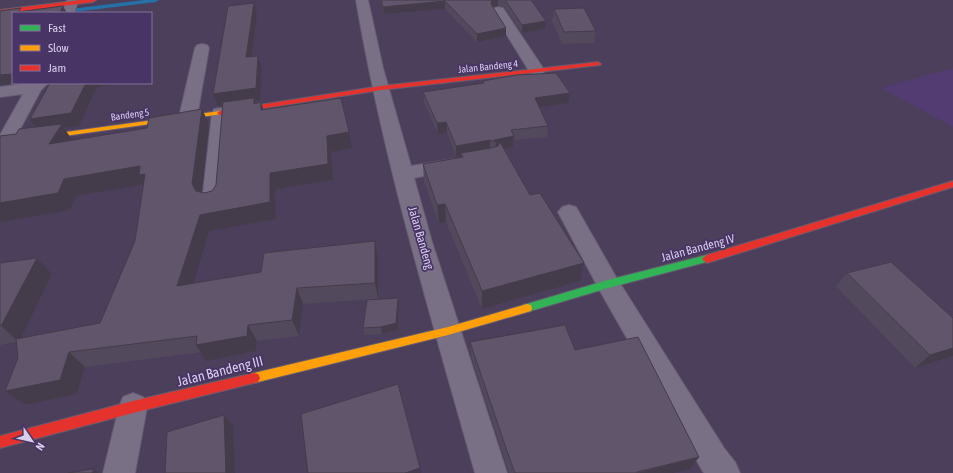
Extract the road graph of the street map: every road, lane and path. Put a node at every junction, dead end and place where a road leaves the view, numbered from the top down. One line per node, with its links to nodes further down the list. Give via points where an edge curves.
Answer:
1 (93, 0): 3 (street)
2 (362, 0): 10 (street, Jalan Bandeng)
3 (70, 8): 5 (street)
4 (498, 11): 8 (street)
5 (0, 12)
6 (202, 48): 13 (street)
7 (598, 64): 8 (street, Jalan Bandeng 4)
8 (537, 72): 10 (street, Jalan Bandeng 4)
9 (37, 85): 11 (street); 14 (street)
10 (381, 88): 12 (street, Bandeng 5); 16 (street, Jalan Bandeng)
11 (0, 92)
12 (220, 113): 13 (street, Bandeng 5); 18 (street)
13 (188, 117): 14 (street, Bandeng 5)
14 (3, 143)
15 (474, 161): 16 (street)
16 (403, 174): 21 (street, Jalan Bandeng)
17 (953, 184): 20 (street, Jalan Bandeng IV, via 702,260)
18 (212, 201)
19 (569, 212): 20 (street)
20 (608, 284): 21 (street, Jalan Bandeng IV); 26 (street, via 712,459)
21 (448, 330): 22 (street, Jalan Bandeng III); 25 (street, Jalan Bandeng)
22 (133, 407): 23 (street, Jalan Bandeng III); 24 (street)
23 (0, 442)
24 (119, 473)
25 (491, 473)
26 (724, 473)

